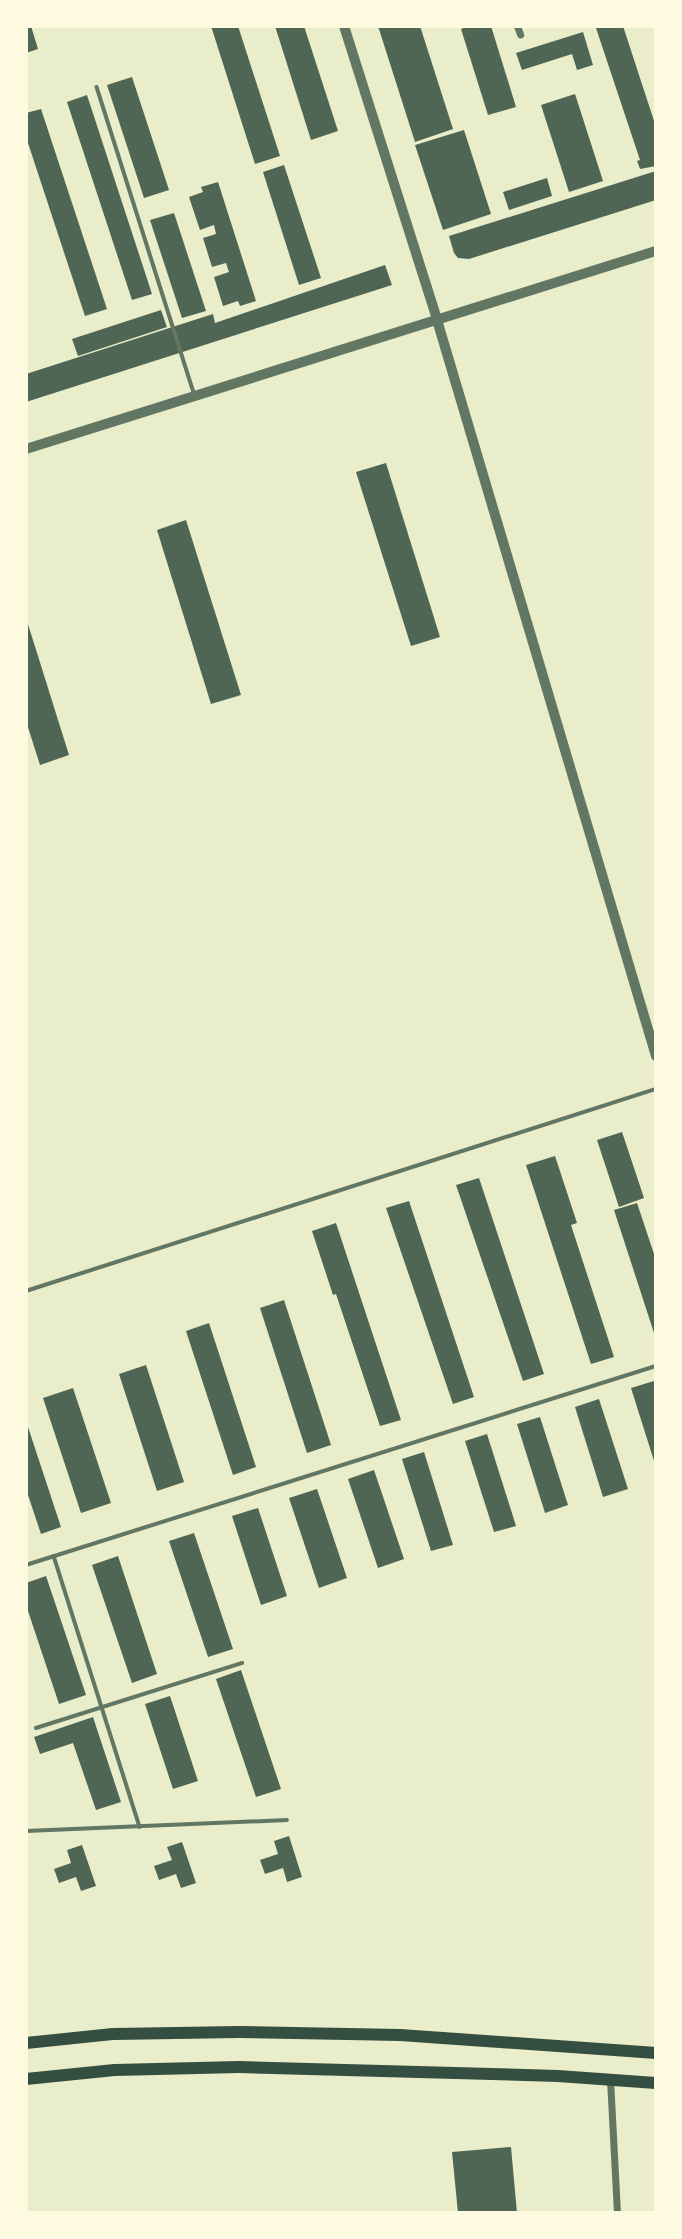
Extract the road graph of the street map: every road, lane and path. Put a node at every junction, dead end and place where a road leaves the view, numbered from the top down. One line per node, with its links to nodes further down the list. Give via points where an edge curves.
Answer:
1 (344, 26): 4 (street)
2 (97, 87): 5 (lane)
3 (656, 251): 4 (street)
4 (437, 320): 5 (street); 7 (street)
5 (195, 396): 6 (street)
6 (26, 449)
7 (656, 1056)
8 (656, 1089): 9 (lane)
9 (26, 1291)
10 (656, 1366): 11 (lane)
11 (54, 1556): 12 (lane); 14 (lane)
12 (26, 1565)
13 (242, 1663): 14 (lane)
14 (102, 1708): 15 (lane); 17 (lane)
15 (36, 1728)
16 (287, 1820): 17 (lane)
17 (140, 1827): 18 (lane)
18 (26, 1831)
19 (26, 2043): 20 (main road, via 113,2035 252,2032 400,2035)
20 (656, 2053)
21 (26, 2079): 22 (main road, via 116,2070 239,2067)
22 (610, 2079): 23 (main road); 24 (street)
23 (656, 2083)
24 (617, 2213)

